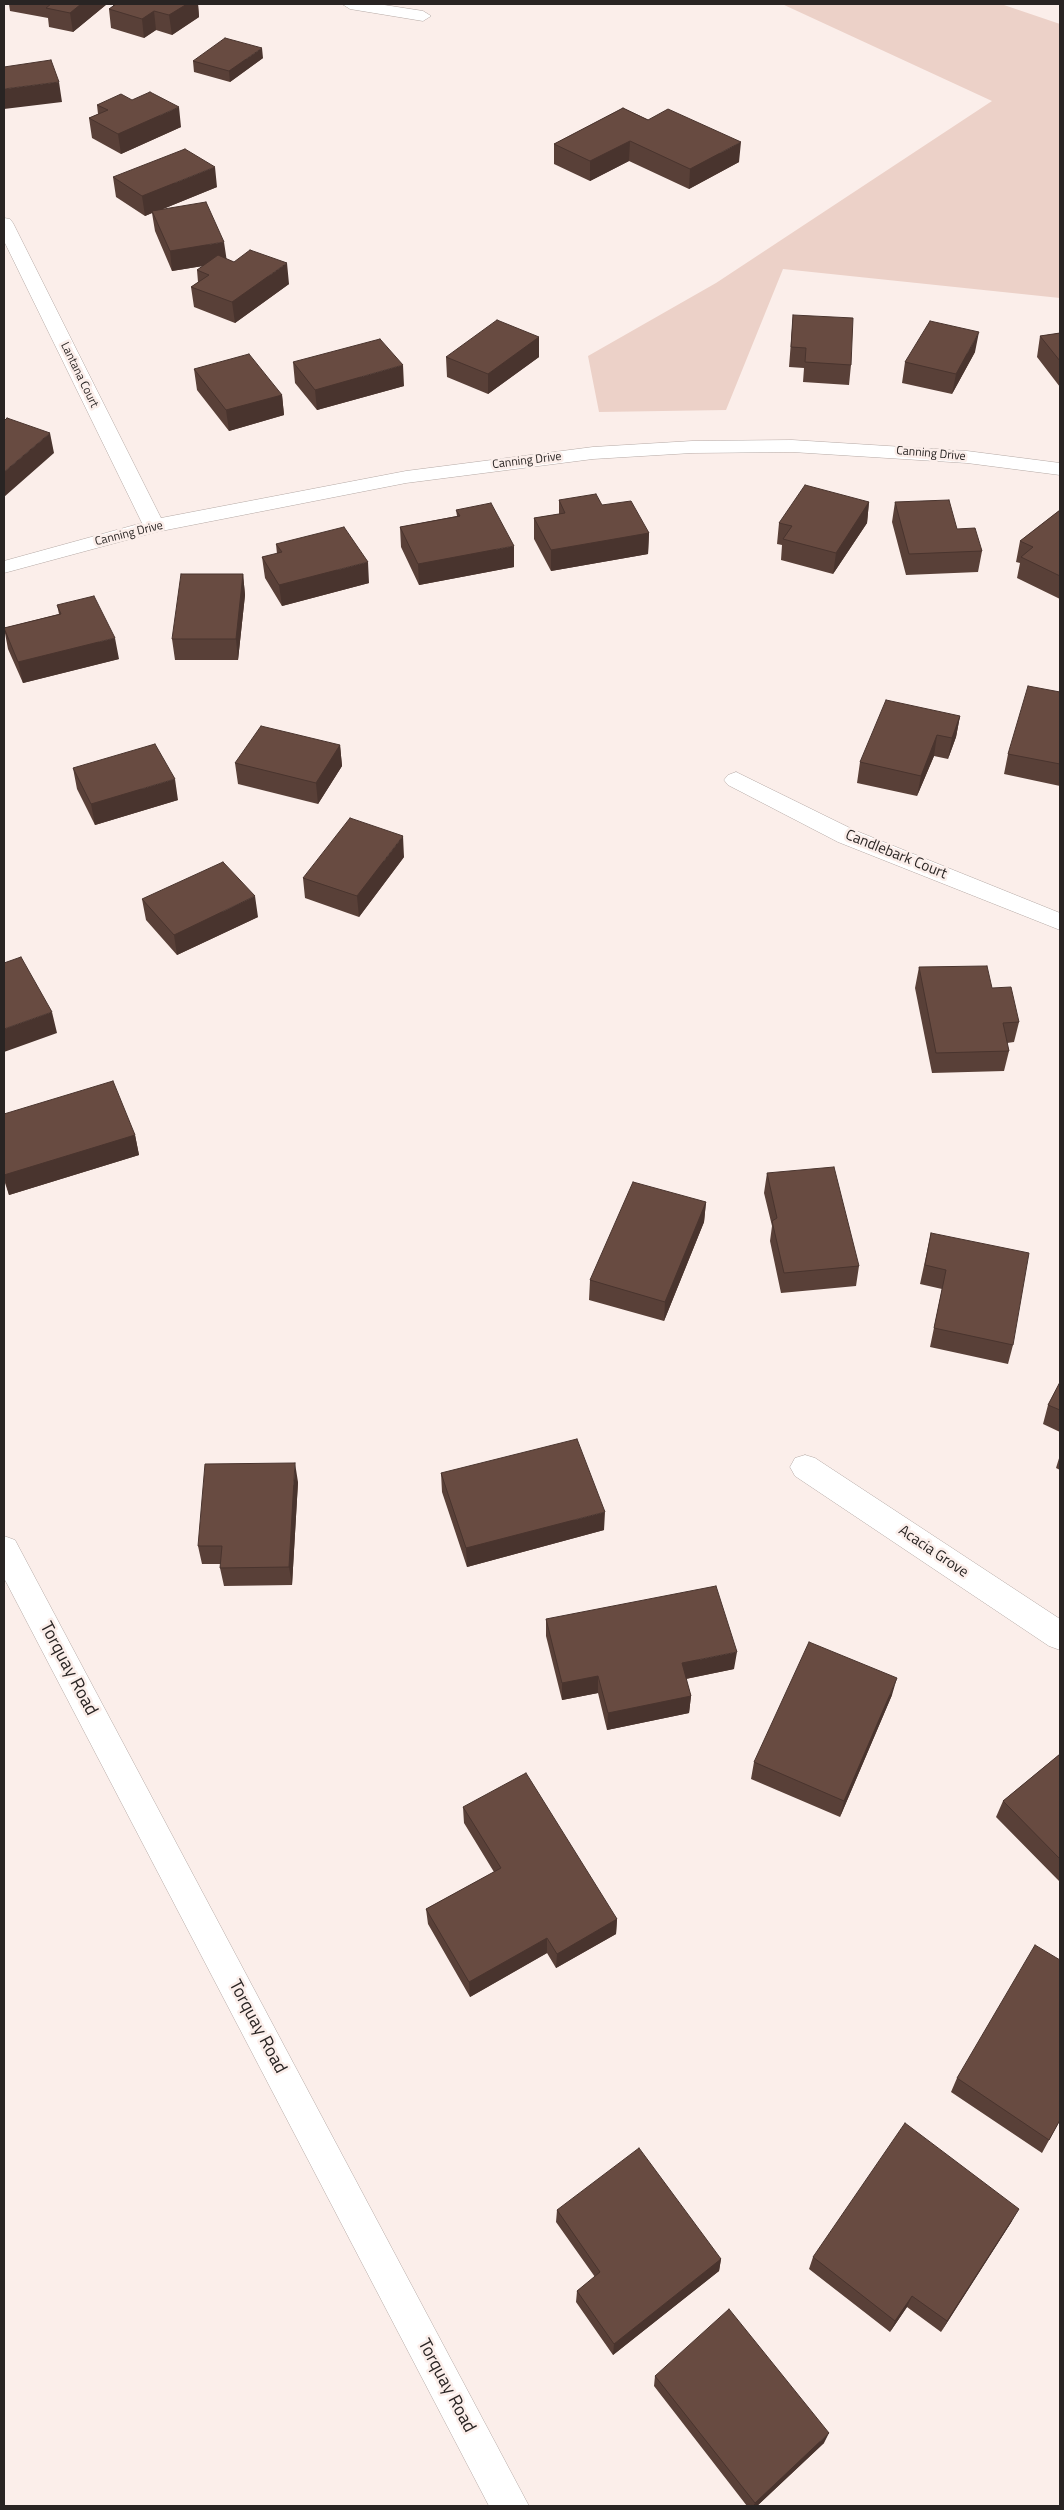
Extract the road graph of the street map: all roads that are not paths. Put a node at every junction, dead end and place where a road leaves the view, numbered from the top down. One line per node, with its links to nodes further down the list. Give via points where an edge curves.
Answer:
1 (350, 4): 2 (street)
2 (424, 16)
3 (4, 222): 5 (street, Lantana Court)
4 (1060, 469): 5 (street, Canning Drive, via 967,457 821,447 692,447 621,451 406,476)
5 (154, 526): 6 (street, Canning Drive)
6 (4, 567)
7 (736, 780): 8 (street, Candlebark Court, via 846,836)
8 (1060, 922)
9 (805, 1467): 11 (street, Acacia Grove)
10 (4, 1549): 12 (street, Torquay Road)
11 (1060, 1636)
12 (510, 2506)

